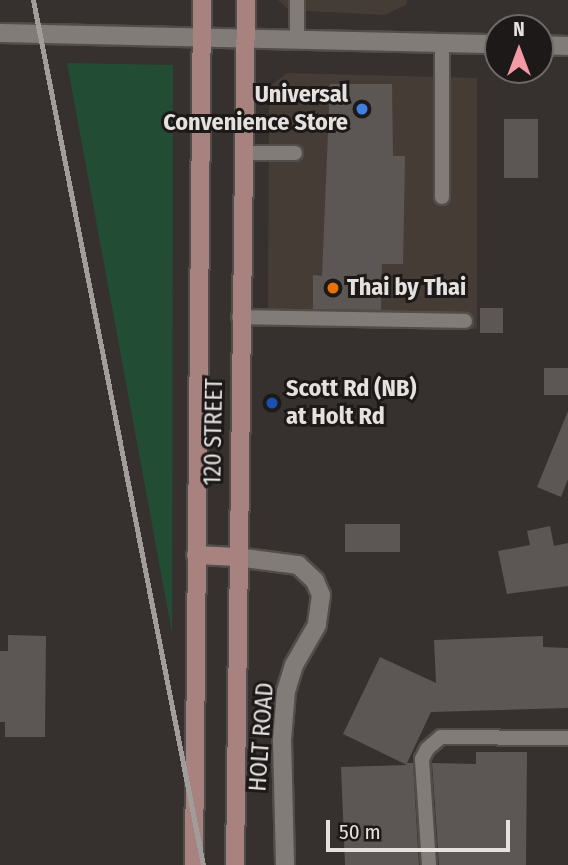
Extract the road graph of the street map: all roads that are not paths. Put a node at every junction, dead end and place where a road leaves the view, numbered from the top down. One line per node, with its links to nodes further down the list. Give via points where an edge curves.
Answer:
1 (202, 0): 5 (main road, 120 STREET)
2 (246, 0): 6 (main road, 120 STREET)
3 (298, 0): 7 (lane)
4 (0, 33): 5 (street)
5 (201, 35): 6 (street); 15 (main road, 120 STREET)
6 (246, 37): 7 (street); 10 (main road, 120 STREET)
7 (297, 38): 8 (street)
8 (442, 43): 9 (street); 12 (lane)
9 (484, 44)
10 (242, 153): 11 (lane); 13 (main road, 120 STREET)
11 (295, 153)
12 (442, 197)
13 (239, 317): 14 (lane); 16 (main road, 120 STREET)
14 (465, 321)
15 (196, 555): 16 (main road); 18 (main road, 120 STREET)
16 (237, 557): 19 (main road, 120 STREET); 20 (street, HOLT ROAD, via 298,565 316,581 321,595 317,625 294,665 286,691 282,752)
17 (568, 738): 21 (lane, via 441,737 426,749 422,759)
18 (194, 865)
19 (234, 865)
20 (285, 865)
21 (429, 865)

